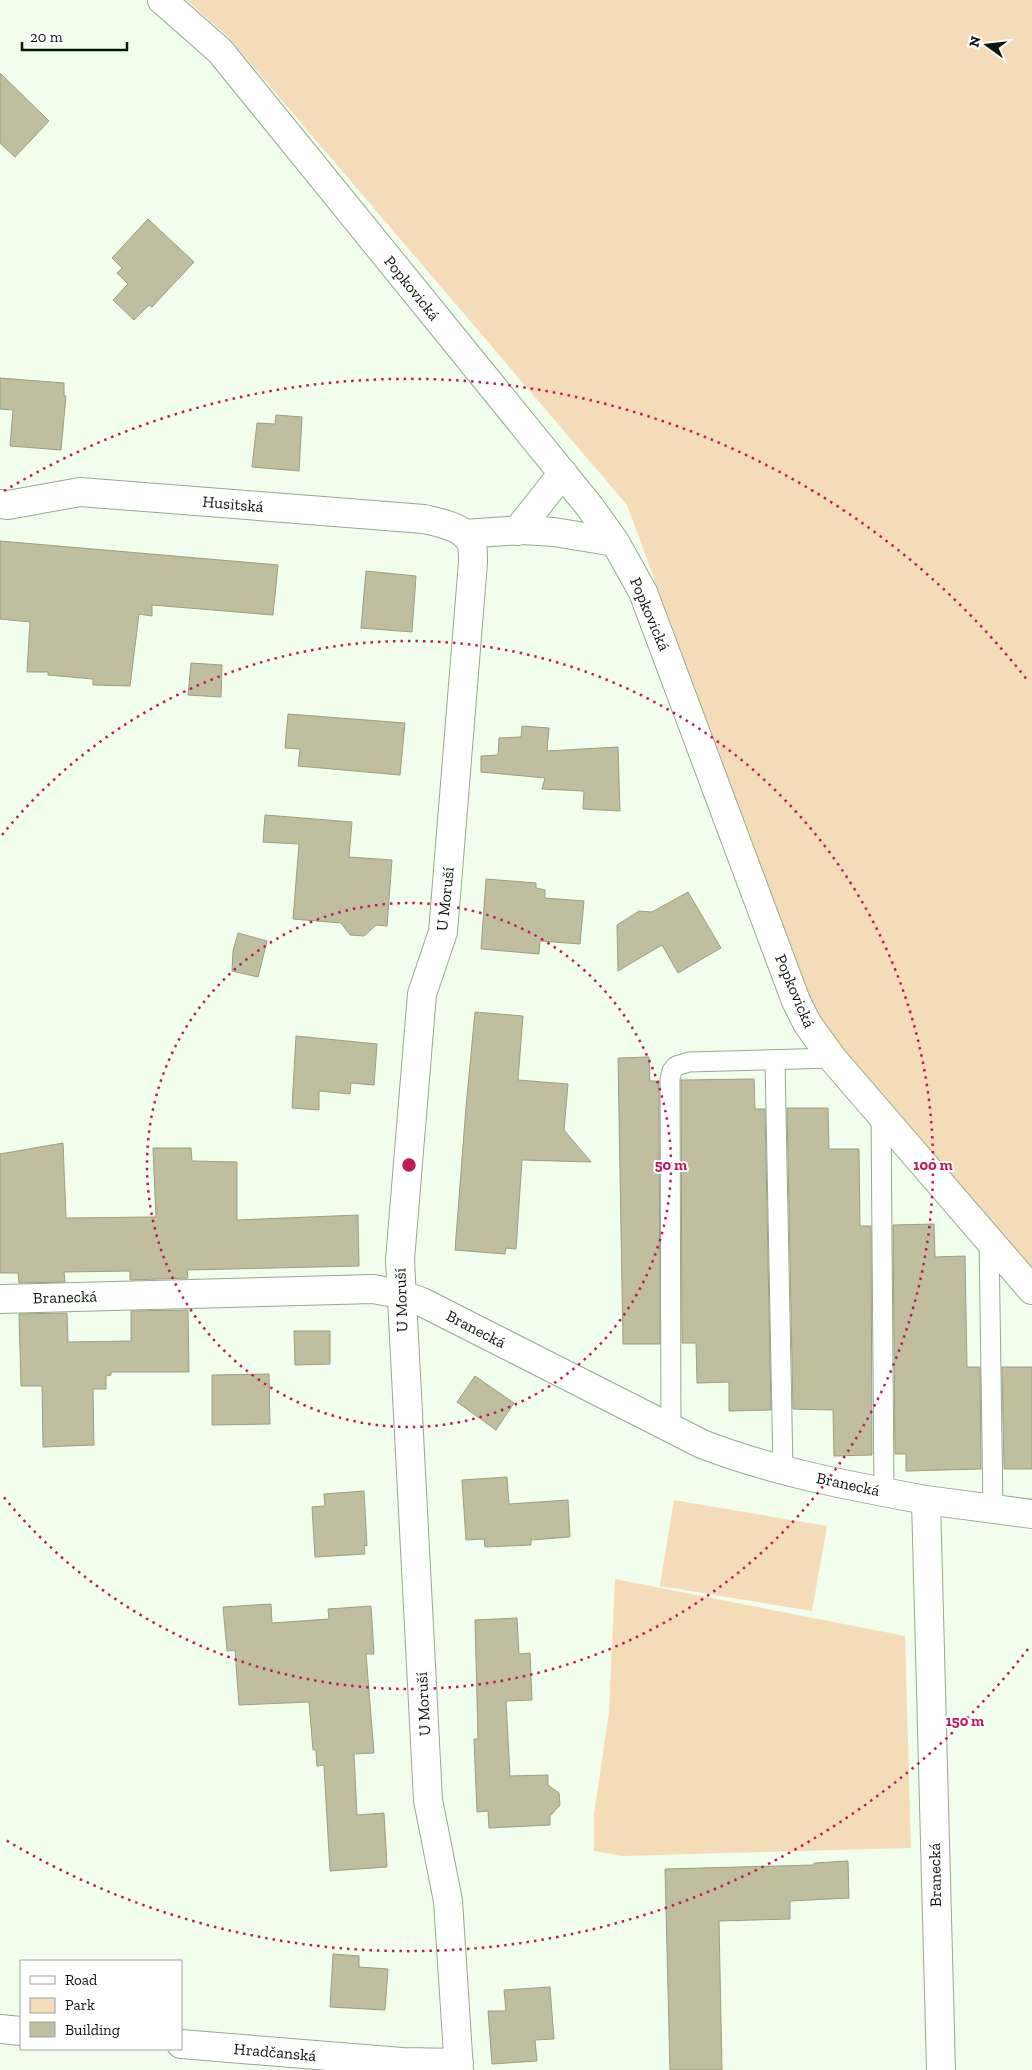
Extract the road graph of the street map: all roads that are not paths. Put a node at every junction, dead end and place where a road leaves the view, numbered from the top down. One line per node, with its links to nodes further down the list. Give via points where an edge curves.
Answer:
1 (162, 0): 2 (street, Popkovická, via 220,51)
2 (563, 473): 4 (street); 6 (street, Popkovická)
3 (0, 504): 5 (street, Husitská, via 80,492 424,519 447,524)
4 (517, 531): 5 (street); 6 (street, via 554,532)
5 (464, 534): 12 (street, U Moruší, via 472,545 473,562 443,932 422,994)
6 (615, 542): 7 (street, Popkovická, via 643,592 796,1001)
7 (832, 1058): 8 (lane); 9 (street, Popkovická)
8 (775, 1060): 14 (lane, via 681,1063 672,1071); 15 (lane)
9 (881, 1113): 10 (street, Popkovická); 16 (lane)
10 (989, 1239): 11 (street, Popkovická); 18 (lane)
11 (1032, 1290)
12 (400, 1294): 13 (street, Branecká, via 373,1289); 14 (street, Branecká, via 422,1302); 23 (street, U Moruší, via 428,1800 447,1889)
13 (0, 1299)
14 (672, 1429): 15 (street, Branecká, via 731,1455)
15 (783, 1470): 16 (street, Branecká)
16 (884, 1492): 17 (street, Branecká)
17 (926, 1500): 18 (street, Branecká); 24 (street, Branecká)
18 (993, 1510): 19 (street, Branecká)
19 (1032, 1514)
20 (0, 2029): 21 (street)
21 (20, 2031)
22 (182, 2044): 23 (street, Hradčanská)
23 (459, 2066)
24 (941, 2070)

